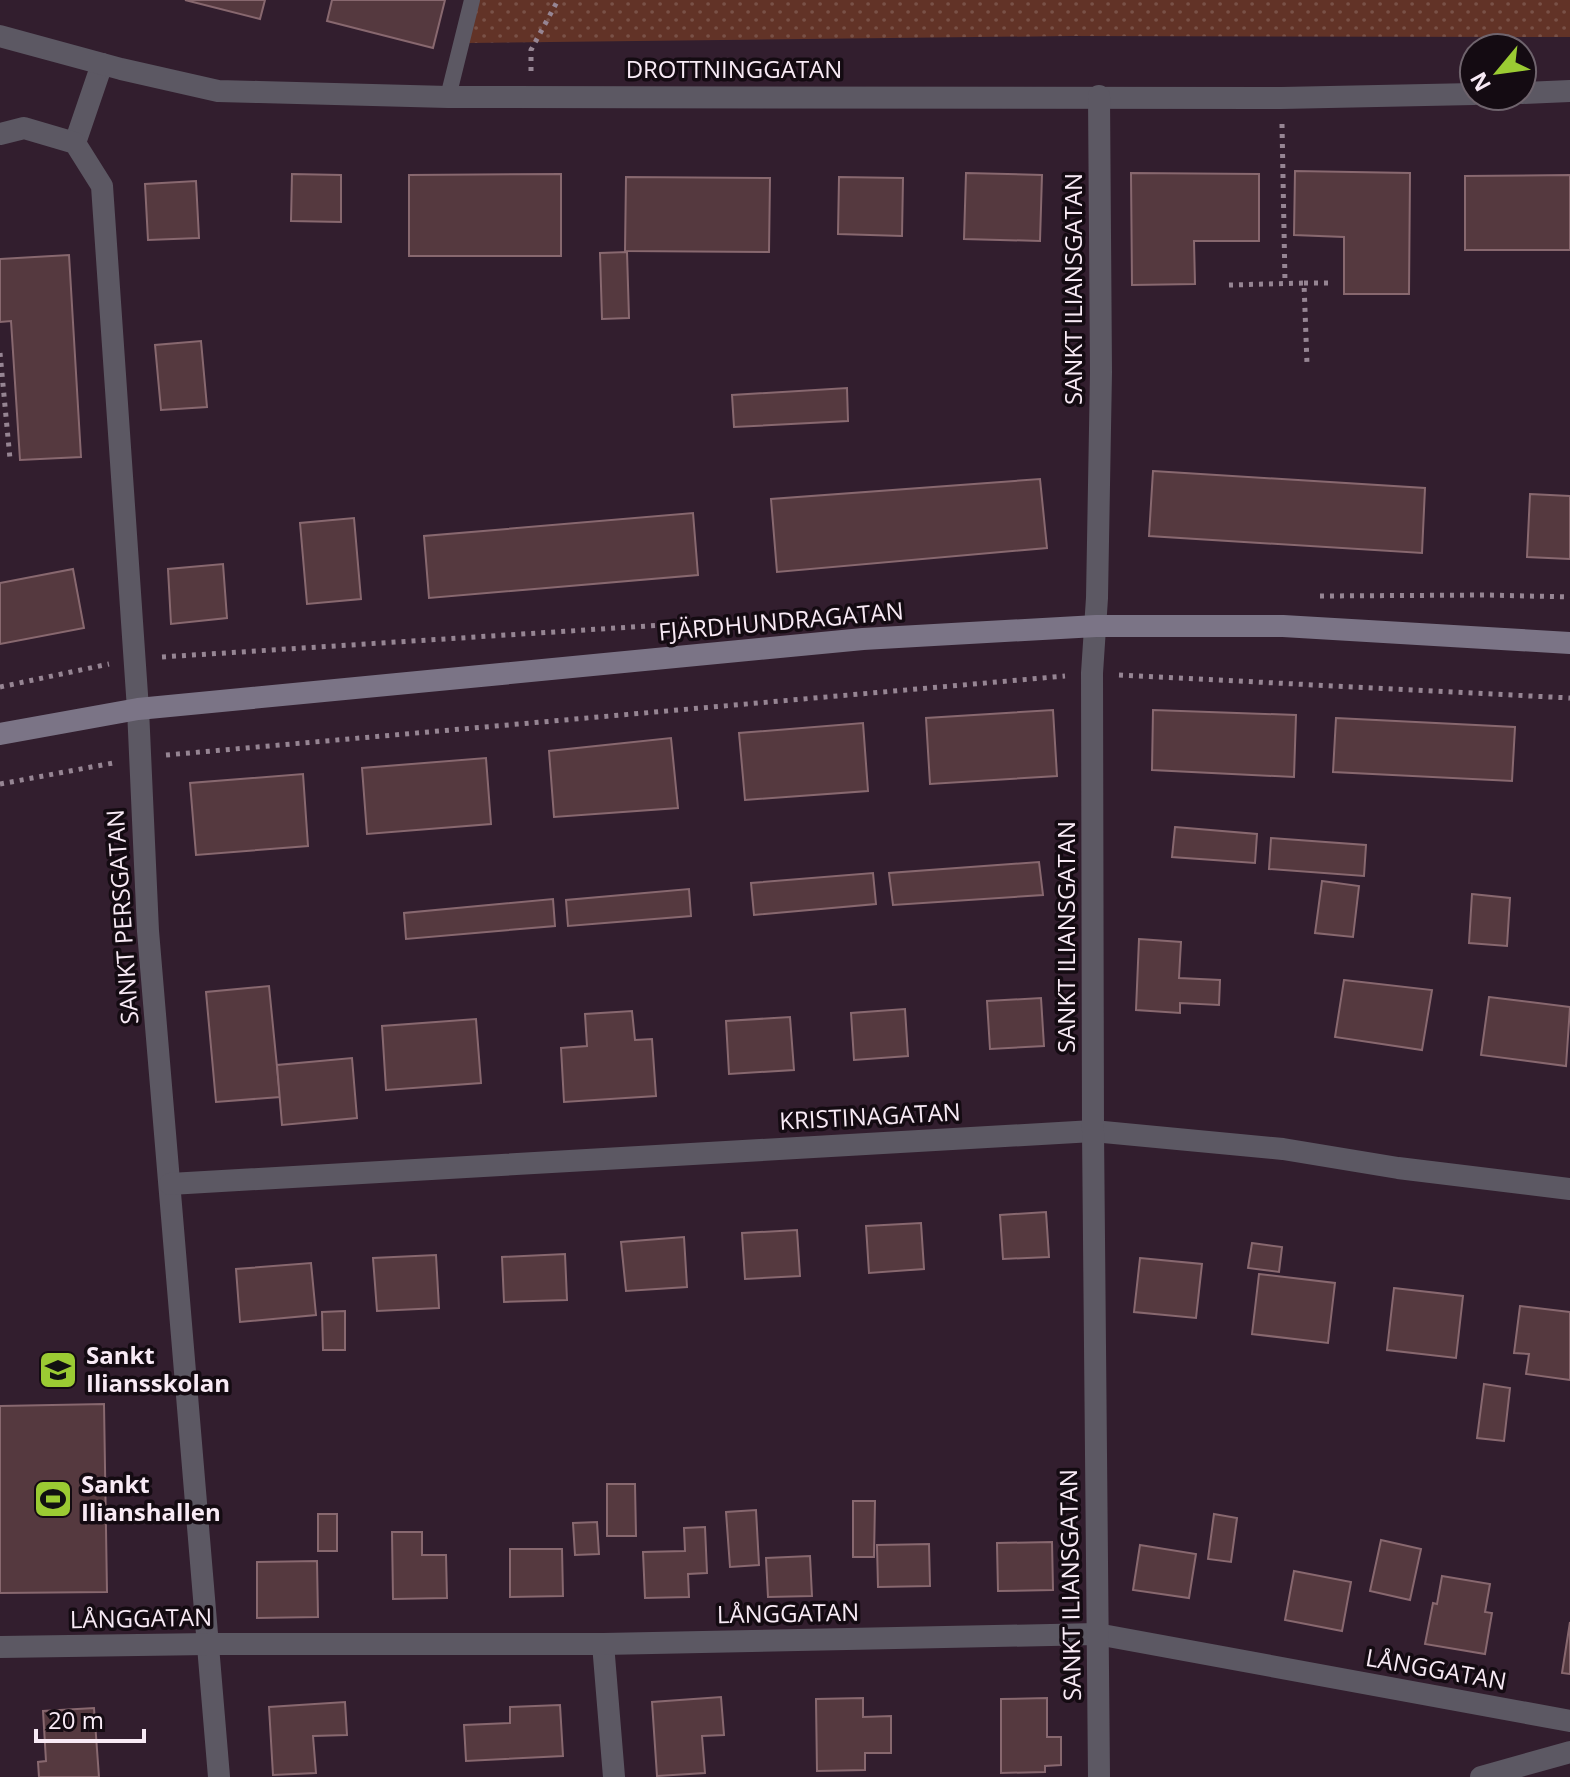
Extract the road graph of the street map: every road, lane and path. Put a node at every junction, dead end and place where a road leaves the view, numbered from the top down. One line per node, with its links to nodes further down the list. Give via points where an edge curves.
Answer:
1 (472, 0): 10 (lane)
2 (558, 0): 8 (path, via 531,50)
3 (0, 36): 4 (street, DROTTNINGGATAN)
4 (102, 64): 10 (street, DROTTNINGGATAN, via 218,91); 13 (street)
5 (1570, 91): 6 (street)
6 (1538, 92)
7 (1458, 94): 11 (street, DROTTNINGGATAN)
8 (532, 96): 9 (street, DROTTNINGGATAN); 10 (street, DROTTNINGGATAN)
9 (1099, 96): 11 (street, DROTTNINGGATAN); 21 (street, SANKT ILIANSGATAN)
10 (448, 97)
11 (1281, 98): 14 (path)
12 (0, 134): 13 (street, via 24,128)
13 (75, 143): 25 (street, SANKT PERSGATAN, via 102,186)
14 (1285, 283): 15 (path); 17 (path)
15 (1304, 283): 16 (path); 19 (path)
16 (1334, 283)
17 (1229, 285)
18 (0, 353): 20 (path)
19 (1307, 364)
20 (10, 459)
21 (1096, 626): 22 (main road, FJÄRDHUNDRAGATAN, via 1283,626); 23 (street, SANKT ILIANSGATAN); 25 (main road, FJÄRDHUNDRAGATAN, via 863,639)
22 (1570, 643)
23 (1092, 673): 24 (path); 27 (path); 29 (street, SANKT ILIANSGATAN)
24 (1570, 698)
25 (138, 709): 26 (main road, FJÄRDHUNDRAGATAN); 27 (street, SANKT PERSGATAN)
26 (0, 734)
27 (139, 758): 28 (path); 30 (street, SANKT PERSGATAN)
28 (0, 784)
29 (1093, 1131): 30 (street, KRISTINAGATAN); 31 (street, KRISTINAGATAN, via 1283,1149); 32 (street, SANKT ILIANSGATAN)
30 (170, 1184): 33 (street, SANKT PERSGATAN)
31 (1570, 1189)
32 (1097, 1634): 34 (street, LÅNGGATAN); 36 (street, LÅNGGATAN); 40 (street, SANKT ILIANSGATAN)
33 (208, 1644): 34 (street, LÅNGGATAN); 35 (street, LÅNGGATAN); 38 (street, SANKT PERSGATAN)
34 (603, 1644): 39 (street)
35 (0, 1647)
36 (1570, 1721)
37 (1570, 1752): 41 (street)
38 (219, 1777)
39 (614, 1777)
40 (1099, 1777)
41 (1481, 1777)

